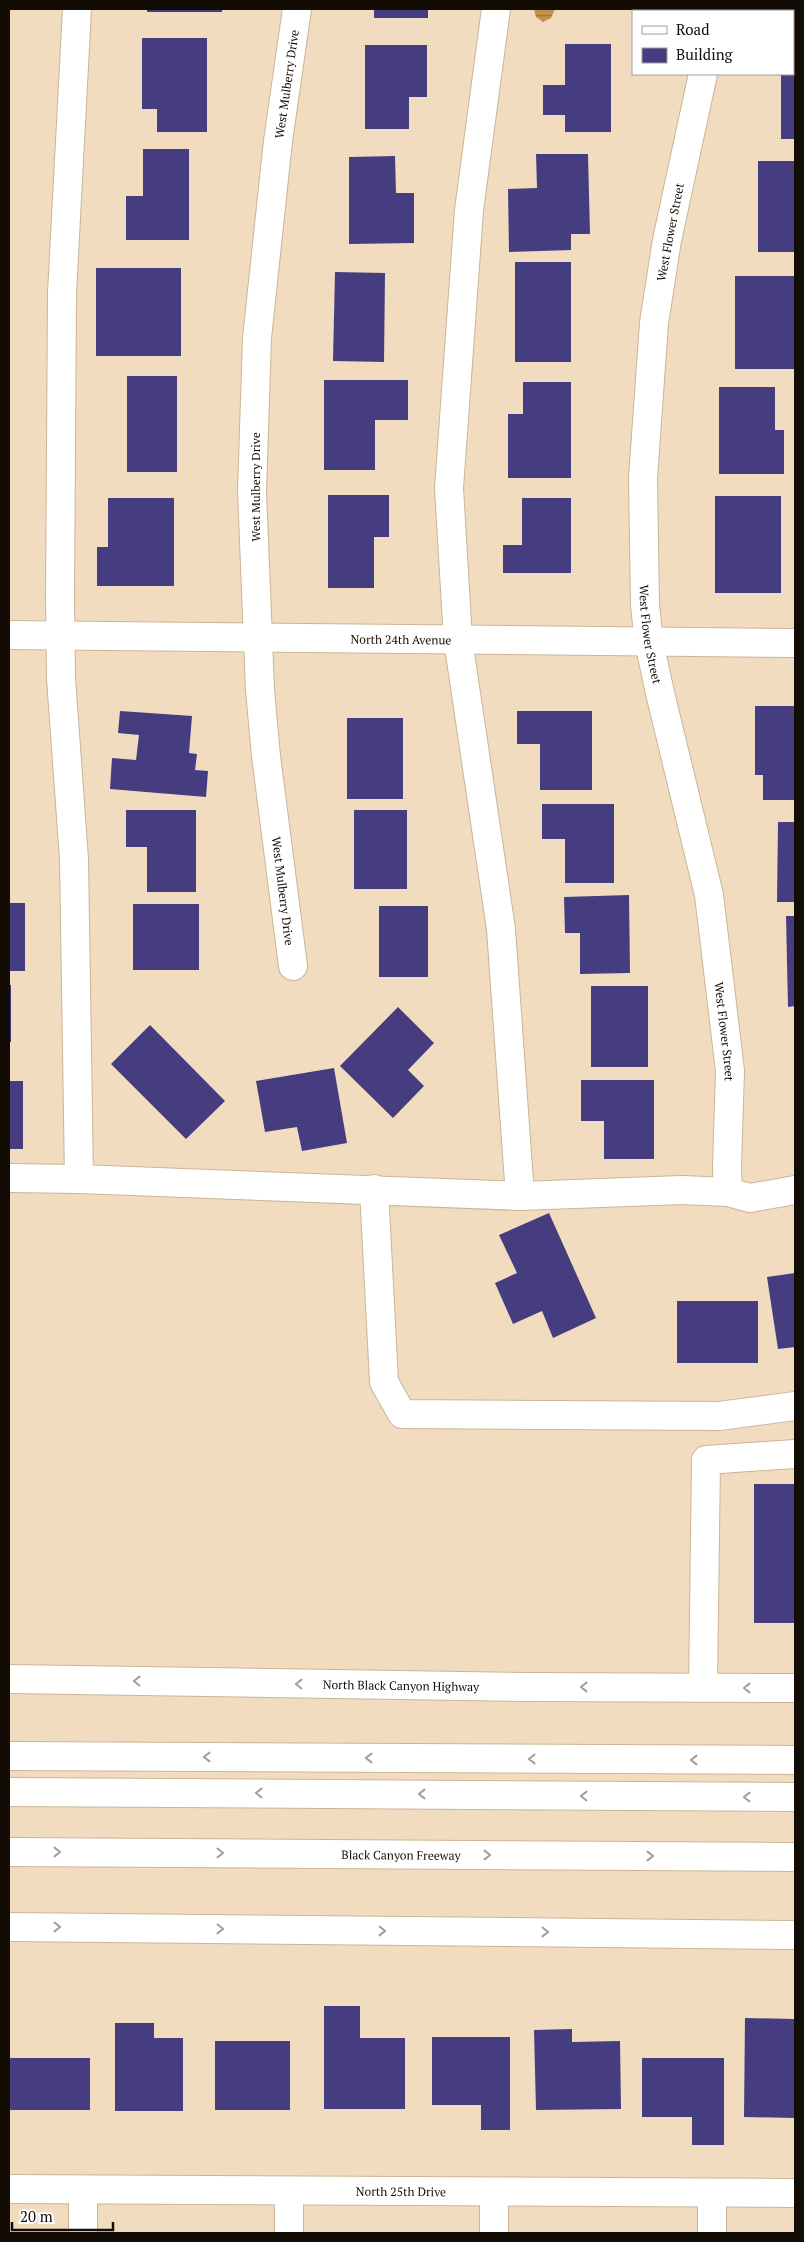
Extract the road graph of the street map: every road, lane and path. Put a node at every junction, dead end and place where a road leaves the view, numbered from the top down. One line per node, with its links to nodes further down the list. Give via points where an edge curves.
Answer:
1 (77, 9): 6 (main road, via 62,293)
2 (297, 9): 7 (main road, West Mulberry Drive, via 278,141 257,338 252,491)
3 (496, 9): 8 (main road, via 468,210 449,488)
4 (702, 75): 9 (main road, West Flower Street, via 667,240 654,323 643,478)
5 (9, 635): 6 (main road, North 24th Avenue)
6 (60, 635): 7 (main road, North 24th Avenue); 13 (main road, via 74,859)
7 (259, 638): 8 (main road, North 24th Avenue); 11 (main road, West Mulberry Drive, via 266,756)
8 (458, 640): 9 (main road, North 24th Avenue); 17 (main road, via 501,929)
9 (649, 642): 10 (main road, North 24th Avenue); 16 (main road, West Flower Street, via 709,895 730,1071)
10 (795, 643)
11 (293, 966)
12 (9, 1178): 13 (main road)
13 (79, 1179): 14 (main road)
14 (374, 1190): 17 (main road); 18 (main road, via 384,1382 402,1414 719,1416)
15 (795, 1190): 16 (main road, via 750,1198)
16 (728, 1192): 17 (main road, via 682,1190)
17 (520, 1196)
18 (795, 1406)
19 (795, 1454): 21 (main road, via 706,1460)
20 (9, 1679): 21 (main road, North Black Canyon Highway, one-way to 20)
21 (703, 1688): 22 (main road, North Black Canyon Highway, one-way to 21)
22 (795, 1688)
23 (9, 1756): 24 (main road, one-way to 23)
24 (795, 1760)
25 (9, 1792): 26 (main road, one-way to 25)
26 (795, 1797)
27 (9, 1852): 28 (main road, Black Canyon Freeway, one-way to 28)
28 (795, 1857)
29 (9, 1926): 30 (main road, one-way to 30)
30 (795, 1935)
31 (9, 2190): 32 (main road, North 25th Drive)
32 (83, 2190): 33 (main road, North 25th Drive); 37 (main road)
33 (289, 2191): 34 (main road, North 25th Drive); 38 (main road)
34 (494, 2192): 35 (main road, North 25th Drive); 39 (main road)
35 (712, 2194): 36 (main road, North 25th Drive); 40 (main road)
36 (795, 2194)
37 (83, 2233)
38 (289, 2233)
39 (494, 2233)
40 (712, 2233)

